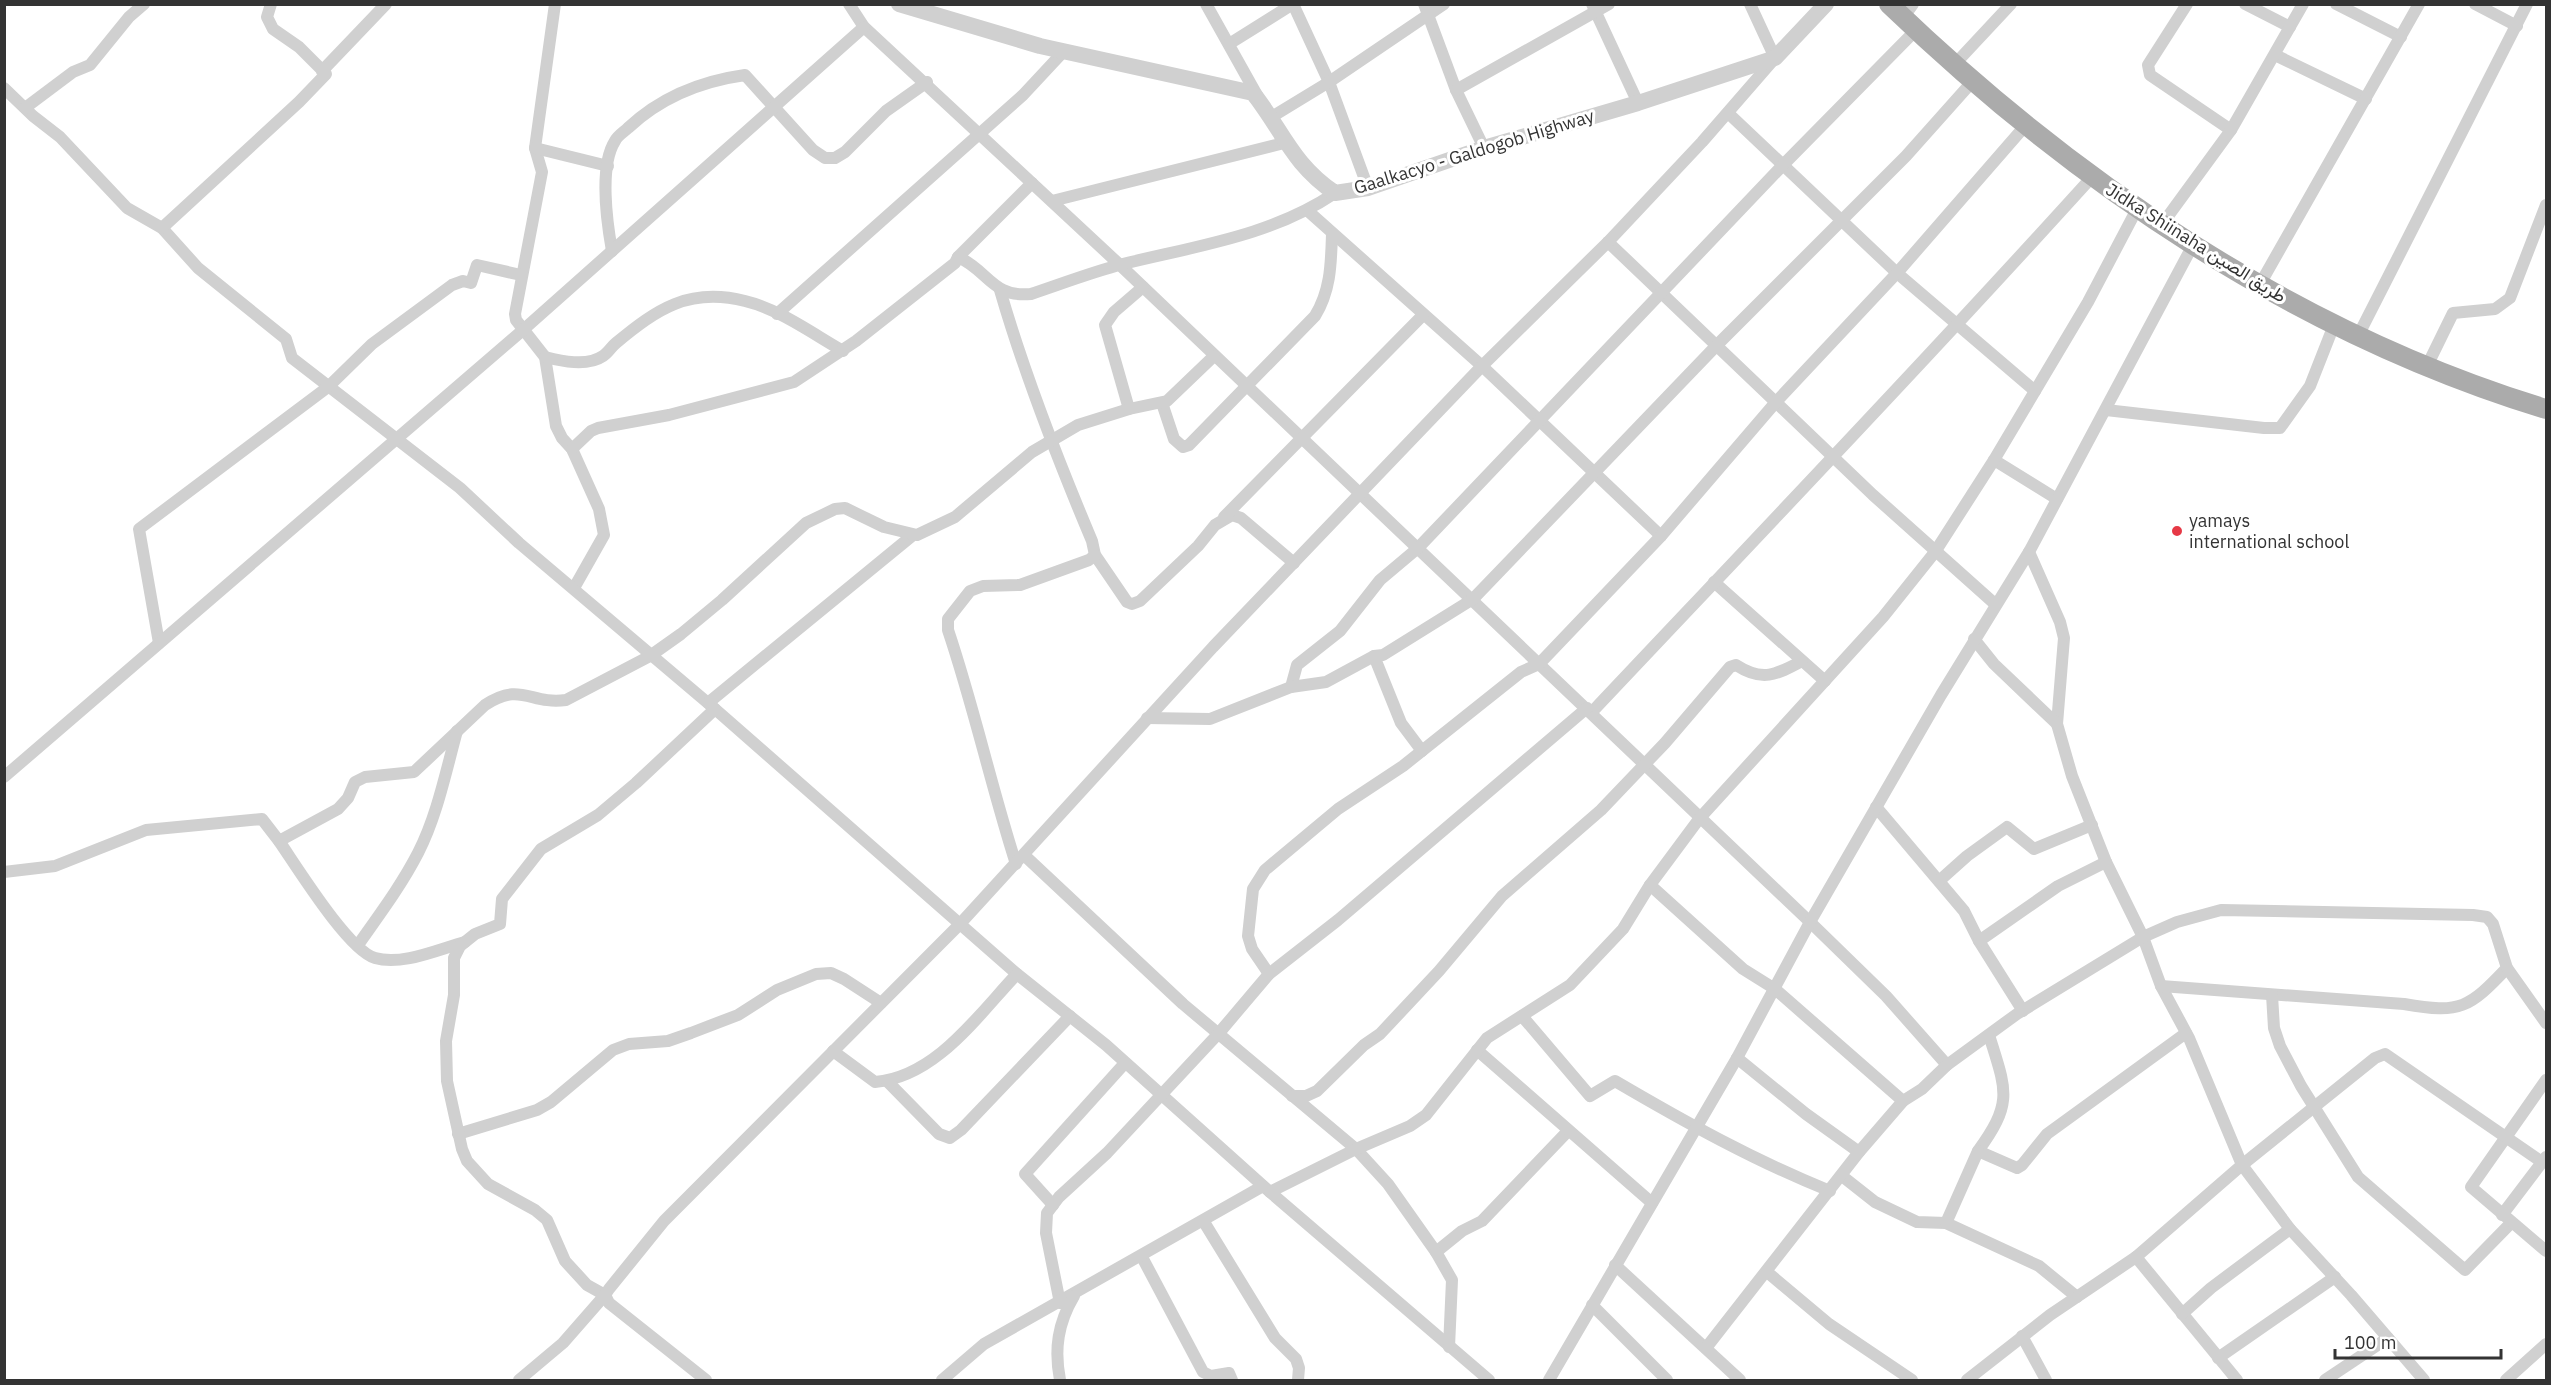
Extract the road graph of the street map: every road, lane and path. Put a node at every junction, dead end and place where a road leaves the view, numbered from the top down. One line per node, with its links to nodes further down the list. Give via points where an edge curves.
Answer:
1 (144, 4): 41 (street, via 90,65 73,72)
2 (271, 4): 33 (street, via 267,17 273,29)
3 (386, 4): 33 (street)
4 (555, 4): 49 (street)
5 (849, 4): 25 (street)
6 (899, 4): 29 (street, Gaalkacyo - Galdogob Highway)
7 (1206, 4): 28 (street)
8 (1444, 4): 22 (street)
9 (1609, 4): 21 (street)
10 (1750, 4): 31 (street)
11 (1826, 4): 31 (street, Gaalkacyo - Galdogob Highway)
12 (2011, 4): 32 (street)
13 (2187, 4): 46 (street, via 2148,65 2150,75)
14 (2245, 4): 26 (street)
15 (2303, 4): 26 (street)
16 (2336, 4): 27 (street)
17 (2420, 4): 27 (street)
18 (2475, 4): 24 (street)
19 (2527, 4): 24 (street)
20 (1293, 5): 28 (street); 35 (street)
21 (1594, 8): 38 (street); 40 (street)
22 (1426, 9): 35 (street); 38 (street)
23 (1905, 14): 32 (main road, Jidka Shiinaha طريق الصين); 51 (street)
24 (2517, 26): 81 (street)
25 (864, 27): 34 (street); 42 (street)
26 (2290, 27): 30 (street)
27 (2401, 37): 39 (street)
28 (1229, 44): 44 (street)
29 (1064, 51): 47 (street); 48 (street, Gaalkacyo - Galdogob Highway, via 1254,93)
30 (2275, 55): 39 (street); 46 (street)
31 (1775, 58): 40 (street, Gaalkacyo - Galdogob Highway); 43 (street)
32 (1954, 65): 36 (main road, Jidka Shiinaha طريق الصين)
33 (322, 70): 63 (street, via 326,74 299,102)
34 (927, 82): 42 (street, via 886,111 835,158 825,158 813,150); 47 (street)
35 (1329, 82): 44 (street); 55 (street)
36 (1972, 82): 45 (main road, Jidka Shiinaha طريق الصين); 61 (street)
37 (4, 88): 41 (street)
38 (1456, 90): 50 (street)
39 (2366, 99): 72 (street)
40 (1638, 103): 50 (street, Gaalkacyo - Galdogob Highway)
41 (25, 108): 63 (street, via 60,137 128,208)
42 (772, 108): 52 (street, via 745,75 667,98 615,140); 67 (street)
43 (1728, 113): 51 (street); 65 (street)
44 (1270, 118): 48 (street)
45 (2025, 126): 53 (main road, Jidka Shiinaha طريق الصين); 70 (street)
46 (2231, 130): 62 (street)
47 (978, 135): 54 (street); 76 (street)
48 (1284, 143): 56 (street, Gaalkacyo - Galdogob Highway, via 1317,181); 57 (street)
49 (535, 148): 52 (street); 71 (street, via 542,172)
50 (1484, 148): 55 (street, Gaalkacyo - Galdogob Highway)
51 (1783, 165): 61 (street); 75 (street)
52 (608, 166): 67 (street, via 605,209)
53 (2092, 177): 59 (main road, Jidka Shiinaha طريق الصين); 79 (street)
54 (1032, 183): 57 (street); 68 (street)
55 (1368, 188): 56 (street, Gaalkacyo - Galdogob Highway)
56 (1335, 193): 60 (street)
57 (1052, 201): 69 (street)
58 (2547, 205): 87 (street, via 2510,298 2495,309 2453,313)
59 (2138, 207): 62 (main road, Jidka Shiinaha طريق الصين); 90 (street)
60 (1308, 211): 64 (street); 69 (street, via 1243,236)
61 (1843, 219): 70 (street); 82 (street)
62 (2163, 223): 66 (main road, Jidka Shiinaha طريق الصين)
63 (162, 228): 88 (street, via 198,268 286,339 292,358)
64 (1332, 234): 77 (street); 89 (street, via 1329,284 1323,302 1315,316)
65 (1608, 242): 75 (street); 86 (street)
66 (2194, 243): 72 (main road, Jidka Shiinaha طريق الصين); 95 (street)
67 (612, 251): 80 (street)
68 (958, 257): 74 (street); 83 (street, via 956,263)
69 (1120, 265): 73 (street); 74 (street, via 1031,294)
70 (1897, 273): 79 (street); 91 (street)
71 (521, 275): 80 (street, via 515,314); 88 (street, via 477,265 471,283 452,285 397,324)
72 (2259, 286): 78 (main road, Jidka Shiinaha طريق الصين)
73 (1143, 287): 84 (street); 93 (street, via 1105,325)
74 (1000, 290): 99 (street)
75 (1663, 293): 82 (street); 96 (street)
76 (777, 314): 83 (street); 85 (street, via 746,301 711,297 679,300 654,314 602,357 564,362)
77 (1423, 315): 86 (street); 98 (street)
78 (2334, 325): 81 (main road, Jidka Shiinaha طريق الصين); 95 (street, via 2310,386 2280,428)
79 (1957, 326): 90 (street); 101 (street)
80 (524, 330): 85 (street); 97 (street)
81 (2358, 336): 87 (main road, Jidka Shiinaha طريق الصين)
82 (1718, 345): 91 (street); 103 (street)
83 (843, 351): 100 (street, via 784,386 598,428)
84 (1215, 356): 89 (street); 92 (street)
85 (545, 357): 100 (street, via 556,426)
86 (1482, 366): 96 (street); 104 (street)
87 (2427, 366): 94 (main road, Jidka Shiinaha طريق الصين)
88 (328, 387): 97 (street); 119 (street, via 139,529)
89 (1246, 387): 92 (street, via 1183,447 1174,439); 98 (street)
90 (2035, 391): 102 (street)
91 (1776, 402): 101 (street); 108 (street)
92 (1162, 403): 93 (street)
93 (1129, 409): 99 (street, via 1078,425)
94 (2547, 409)
95 (2106, 410): 105 (street)
96 (1539, 422): 103 (street); 109 (street)
97 (396, 438): 115 (street, via 460,488); 119 (street)
98 (1301, 438): 104 (street); 106 (street)
99 (1050, 441): 107 (street, via 1015,465 955,517); 112 (street)
100 (572, 449): 115 (street, via 599,509 604,535)
101 (1832, 455): 110 (street); 114 (street)
102 (1994, 460): 105 (street); 110 (street)
103 (1594, 474): 108 (street); 116 (street)
104 (1361, 495): 109 (street); 113 (street)
105 (2057, 499): 111 (street)
106 (1223, 518): 112 (street, via 1190,554 1132,604); 113 (street, via 1241,518)
107 (913, 535): 120 (street, via 884,527 845,508 835,508 806,523 722,600); 126 (street)
108 (1661, 536): 123 (street)
109 (1418, 548): 116 (street); 125 (street, via 1380,580 1340,631 1297,665)
110 (1935, 552): 117 (street); 124 (street)
111 (2029, 552): 117 (street); 129 (street, via 2064,638)
112 (1095, 555): 138 (street, via 1020,585 983,586 970,591 948,619 999,810)
113 (1294, 563): 128 (street)
114 (1714, 582): 122 (street); 127 (street)
115 (574, 588): 120 (street)
116 (1473, 599): 121 (street, via 1429,629 1383,655); 123 (street)
117 (1995, 604): 118 (street)
118 (1974, 639): 129 (street, via 2002,673); 134 (street)
119 (159, 643): 133 (street)
120 (650, 656): 126 (street); 130 (street, via 566,700 556,702 508,693 498,696)
121 (1374, 656): 125 (street, via 1326,681); 131 (street, via 1401,723)
122 (1802, 661): 124 (street); 132 (street, via 1766,676 1755,676 1736,665 1730,667)
123 (1539, 664): 127 (street); 131 (street, via 1521,672)
124 (1825, 681): 135 (street)
125 (1291, 687): 128 (street, via 1210,719)
126 (711, 706): 144 (street); 146 (street, via 636,783 598,814 541,849 502,899 500,924)
127 (1589, 710): 132 (street); 151 (street)
128 (1147, 718): 138 (street)
129 (2057, 724): 136 (street)
130 (457, 731): 137 (street, via 414,772 365,777 355,782 338,809); 148 (street, via 419,851)
131 (1422, 751): 151 (street, via 1338,809 1285,851 1257,880 1248,936)
132 (1642, 764): 135 (street); 171 (street, via 1601,810 1502,896 1380,1034 1317,1090 1306,1096)
133 (4, 777)
134 (1876, 807): 141 (street); 143 (street)
135 (1699, 819): 142 (street); 143 (street)
136 (2092, 825): 139 (street); 141 (street, via 2034,849 2007,827)
137 (279, 841): 140 (street, via 262,819 198,824 146,830 55,866); 148 (street, via 348,938)
138 (1020, 859): 144 (street); 160 (street)
139 (2106, 862): 145 (street); 147 (street, via 2058,886)
140 (4, 872)
141 (1939, 881): 147 (street, via 1964,911)
142 (1650, 885): 153 (street, via 1743,969); 158 (street, via 1623,929 1588,968 1570,985)
143 (1810, 922): 153 (street); 167 (street, via 1886,996)
144 (959, 925): 150 (street); 155 (street)
145 (2144, 937): 149 (street, via 2220,910 2473,915 2487,917 2493,924); 152 (street); 156 (street)
146 (465, 942): 148 (street, via 401,959 374,958); 176 (street, via 454,958 454,995 446,1041 447,1081)
147 (1979, 942): 156 (street)
148 (358, 945)
149 (2507, 968): 154 (street, via 2468,1005 2428,1008); 159 (street)
150 (1017, 974): 157 (street); 169 (street, via 921,1069 896,1081)
151 (1269, 974): 160 (street)
152 (2162, 986): 154 (street); 161 (street)
153 (1775, 989): 165 (street); 172 (street)
154 (2272, 994): 173 (street, via 2274,1028)
155 (881, 1003): 164 (street); 176 (street, via 844,979 816,974 777,990 738,1016 691,1034 613,1050 537,1110)
156 (2023, 1011): 162 (street)
157 (1070, 1016): 166 (street); 169 (street, via 950,1138 939,1134)
158 (1522, 1016): 163 (street, via 1501,1026); 174 (street, via 1590,1096 1615,1081)
159 (2547, 1023)
160 (1219, 1033): 170 (street); 171 (street)
161 (2186, 1034): 179 (street, via 2047,1134 2022,1166 2010,1166); 182 (street)
162 (1989, 1035): 167 (street); 179 (street, via 2005,1102 1992,1132)
163 (1477, 1050): 175 (street); 178 (street, via 1426,1114 1410,1126)
164 (833, 1051): 169 (street, via 875,1082); 199 (street, via 664,1221)
165 (1737, 1058): 174 (street); 180 (street)
166 (1125, 1063): 170 (street); 187 (street, via 1025,1174)
167 (1947, 1065): 172 (street)
168 (2547, 1080): 177 (street)
169 (886, 1081)
170 (1161, 1095): 184 (street); 187 (street)
171 (1292, 1096): 178 (street)
172 (1903, 1101): 180 (street)
173 (2315, 1108): 177 (street, via 2385,1054); 182 (street); 188 (street, via 2358,1177 2463,1269)
174 (1696, 1128): 185 (street); 186 (street)
175 (1568, 1131): 186 (street); 193 (street, via 1482,1221)
176 (458, 1134): 199 (street, via 464,1155 476,1172 488,1184 547,1220 565,1260 587,1286)
177 (2505, 1137): 181 (street); 188 (street, via 2471,1186)
178 (1356, 1149): 184 (street); 193 (street, via 1388,1184)
179 (1978, 1150): 190 (street)
180 (1859, 1152): 183 (street)
181 (2544, 1159): 188 (street)
182 (2242, 1165): 191 (street); 195 (street)
183 (1842, 1176): 185 (street); 190 (street, via 1875,1202 1917,1222)
184 (1266, 1190): 189 (street); 208 (street)
185 (1830, 1191): 197 (street)
186 (1652, 1203): 196 (street)
187 (1053, 1205): 202 (street, via 1047,1213 1046,1233)
188 (2506, 1219): 192 (street)
189 (1204, 1222): 194 (street); 216 (street, via 1275,1338 1296,1359)
190 (1946, 1223): 201 (street, via 2039,1266)
191 (2290, 1229): 198 (street); 204 (street)
192 (2547, 1251)
193 (1436, 1252): 208 (street, via 1452,1280)
194 (1142, 1257): 200 (street); 215 (street, via 1203,1372 1211,1376 1229,1373)
195 (2136, 1257): 201 (street); 204 (street)
196 (1615, 1265): 203 (street); 209 (street)
197 (1767, 1272): 209 (street); 221 (street, via 1829,1324)
198 (2335, 1277): 206 (street); 210 (street)
199 (605, 1295): 211 (street, via 563,1343); 212 (street, via 609,1303)
200 (1075, 1295): 202 (street); 214 (street, via 1063,1315 1056,1347)
201 (2077, 1297): 205 (street)
202 (1060, 1303): 213 (street, via 984,1344)
203 (1592, 1305): 218 (street); 219 (street)
204 (2182, 1314): 210 (street)
205 (2022, 1336): 222 (street); 223 (street)
206 (2388, 1338): 225 (street); 226 (street)
207 (2547, 1344): 227 (street)
208 (1449, 1347): 217 (street)
209 (1706, 1348): 220 (street)
210 (2218, 1358): 224 (street)
211 (519, 1380)
212 (706, 1380)
213 (942, 1380)
214 (1060, 1380)
215 (1232, 1380)
216 (1298, 1380)
217 (1489, 1380)
218 (1549, 1380)
219 (1667, 1380)
220 (1740, 1380)
221 (1912, 1380)
222 (1968, 1380)
223 (2046, 1380)
224 (2238, 1380)
225 (2325, 1380)
226 (2424, 1380)
227 (2506, 1380)

